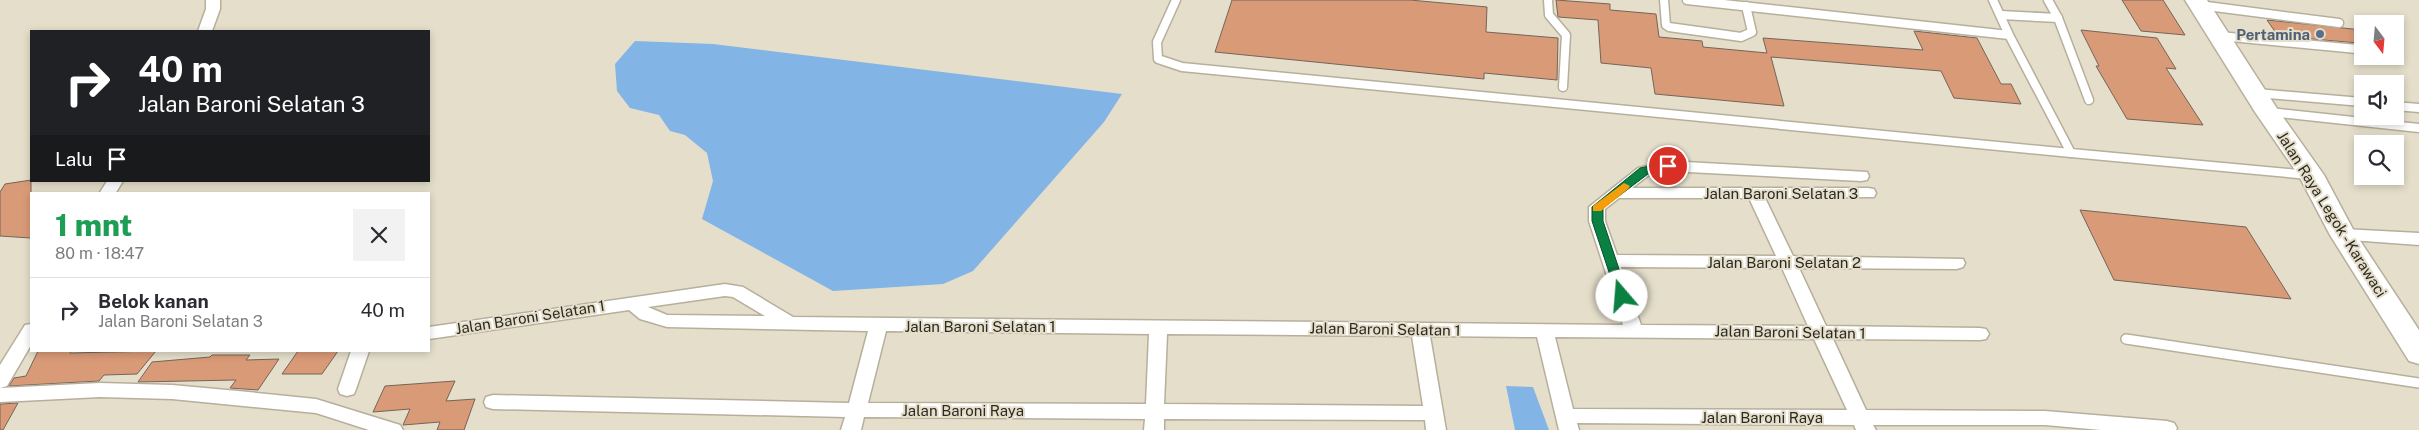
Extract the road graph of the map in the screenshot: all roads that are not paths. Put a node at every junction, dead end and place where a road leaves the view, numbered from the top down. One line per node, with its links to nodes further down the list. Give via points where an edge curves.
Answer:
1 (213, 0): 13 (street)
2 (1176, 0): 24 (lane, via 1157,42 1158,59 1182,68)
3 (1548, 0): 17 (lane, via 1549,15 1566,35)
4 (1664, 0): 9 (lane, via 1666,25 1669,27 1741,36 1752,32)
5 (1687, 0): 9 (lane)
6 (1993, 0): 10 (lane)
7 (2048, 0): 11 (lane)
8 (2198, 2): 12 (lane); 15 (main road, Jalan Raya Legok - Karawaci)
9 (1746, 6): 14 (lane)
10 (2001, 15): 11 (lane); 14 (lane)
11 (2058, 18): 18 (lane)
12 (2339, 23)
13 (205, 30)
14 (2009, 35): 24 (lane, via 2066,138)
15 (2219, 36): 16 (lane); 19 (main road, Jalan Raya Legok - Karawaci)
16 (2354, 49)
17 (1563, 87)
18 (2089, 100)
19 (2261, 102): 20 (lane); 23 (lane); 25 (main road, Jalan Raya Legok - Karawaci)
20 (2354, 102)
21 (2404, 107): 22 (lane)
22 (2419, 108)
23 (2419, 128)
24 (2071, 153): 25 (lane)
25 (2311, 175): 30 (main road, Jalan Raya Legok - Karawaci)
26 (1861, 176): 27 (street, Jalan Baroni Selatan 3, via 1668,166 1644,171)
27 (1616, 193): 28 (street, Jalan Baroni Selatan 3); 32 (street, via 1597,207 1597,221)
28 (1755, 193): 29 (street, Jalan Baroni Selatan 3); 33 (street)
29 (1868, 193)
30 (2343, 234): 31 (street); 48 (main road, Jalan Raya Legok - Karawaci)
31 (2419, 239)
32 (1610, 261): 33 (street, Jalan Baroni Selatan 2); 41 (street)
33 (1788, 262): 34 (street, Jalan Baroni Selatan 2); 43 (street)
34 (1957, 263)
35 (631, 302): 36 (street, Jalan Baroni Selatan 1, via 646,315 667,321); 36 (street, Jalan Baroni Selatan 1, via 737,291); 44 (street, Jalan Baroni Selatan 1)
36 (790, 324): 37 (street, Jalan Baroni Selatan 1)
37 (879, 325): 38 (street, Jalan Baroni Selatan 1); 54 (street)
38 (1158, 327): 39 (street, Jalan Baroni Selatan 1); 55 (street)
39 (1420, 329): 40 (street, Jalan Baroni Selatan 1); 56 (street)
40 (1544, 330): 41 (street, Jalan Baroni Selatan 1); 57 (street)
41 (1634, 331): 43 (street, Jalan Baroni Selatan 1)
42 (30, 332): 49 (street)
43 (1821, 332): 45 (street, Jalan Baroni Selatan 1); 58 (street)
44 (430, 333)
45 (1980, 334)
46 (2126, 339): 50 (lane)
47 (360, 352): 51 (street)
48 (2419, 353)
49 (0, 381)
50 (2419, 383)
51 (347, 389)
52 (0, 395): 60 (street, via 100,390 219,396 316,406)
53 (493, 402): 54 (street, Jalan Baroni Raya)
54 (857, 410): 55 (street, Jalan Baroni Raya); 61 (street)
55 (1154, 421): 56 (street, Jalan Baroni Raya)
56 (1434, 421)
57 (1567, 423): 58 (street, Jalan Baroni Raya)
58 (1863, 424): 59 (street, Jalan Baroni Raya, via 2045,418)
59 (2168, 428)
60 (392, 430)
61 (852, 430)

